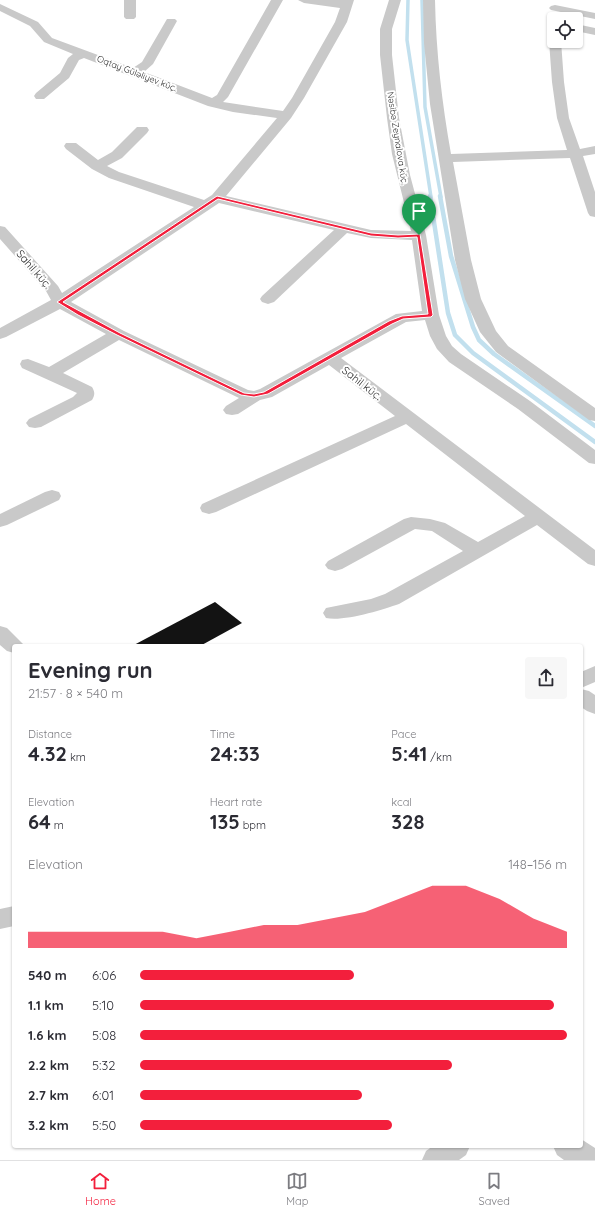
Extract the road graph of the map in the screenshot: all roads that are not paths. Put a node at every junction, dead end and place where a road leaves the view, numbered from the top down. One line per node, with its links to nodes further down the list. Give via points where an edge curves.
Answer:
1 (130, 0): 10 (street)
2 (276, 0): 18 (street, via 222,98)
3 (304, 0): 6 (street)
4 (395, 0): 31 (street, Nəsibə Zeynalova küç., via 386,29 387,62 399,154)
5 (429, 0): 25 (street, via 432,72)
6 (347, 2): 19 (street, via 341,22)
7 (0, 7): 15 (street, Oqtay Güləliyev küç., via 34,24 48,40)
8 (555, 9): 9 (street)
9 (595, 16)
10 (130, 17)
11 (171, 21): 16 (street, via 146,64)
12 (583, 29): 13 (street)
13 (595, 32)
14 (556, 48): 24 (street, via 563,118)
15 (84, 53): 16 (street, Oqtay Güləliyev küç.); 17 (street, via 74,58 65,75)
16 (136, 72): 18 (street, Oqtay Güləliyev küç.)
17 (40, 96)
18 (213, 103): 19 (street, Oqtay Güləliyev küç.)
19 (286, 115): 27 (street)
20 (142, 130): 26 (street, via 116,155)
21 (595, 140): 24 (street)
22 (71, 146): 26 (street)
23 (595, 150): 24 (street)
24 (575, 154): 25 (street); 28 (street)
25 (446, 158): 42 (street, via 463,260 473,299 488,332 502,349)
26 (97, 166): 27 (street, via 114,175)
27 (212, 202): 29 (street); 33 (street)
28 (595, 213)
29 (344, 228): 31 (street, via 386,236); 32 (street)
30 (0, 230): 33 (street, Sahil küç., via 52,289)
31 (419, 235): 34 (street, Nəsibə Zeynalova küç.)
32 (268, 299)
33 (60, 302): 35 (street); 36 (street, Sahil küç.)
34 (431, 315): 37 (street, via 402,317); 45 (street, Nəsibə Zeynalova küç., via 445,349 455,358 524,405)
35 (0, 334)
36 (118, 334): 39 (street); 40 (street, Sahil küç., via 243,394)
37 (330, 358): 40 (street, via 266,393); 43 (street, Sahil küç.)
38 (28, 364): 39 (street)
39 (50, 373): 44 (street, via 86,391 86,396)
40 (254, 396): 41 (street)
41 (232, 410)
42 (595, 416)
43 (407, 417): 47 (street); 48 (street, Sahil küç.)
44 (35, 424)
45 (595, 459)
46 (52, 496): 49 (street)
47 (209, 508)
48 (539, 516): 50 (street); 51 (street, Sahil küç.)
49 (0, 520)
50 (476, 551): 52 (street, via 443,528 423,522 411,523); 53 (street, via 392,599)
51 (595, 560)
52 (335, 565)
53 (333, 613)
54 (0, 633): 55 (street)
55 (12, 644)
56 (595, 673): 57 (street)
57 (583, 679)
58 (583, 697): 59 (street)
59 (595, 706)
60 (12, 916): 61 (street)
61 (0, 919)
62 (453, 1148): 64 (street)
63 (570, 1148): 65 (street)
64 (436, 1160)
65 (589, 1160)

